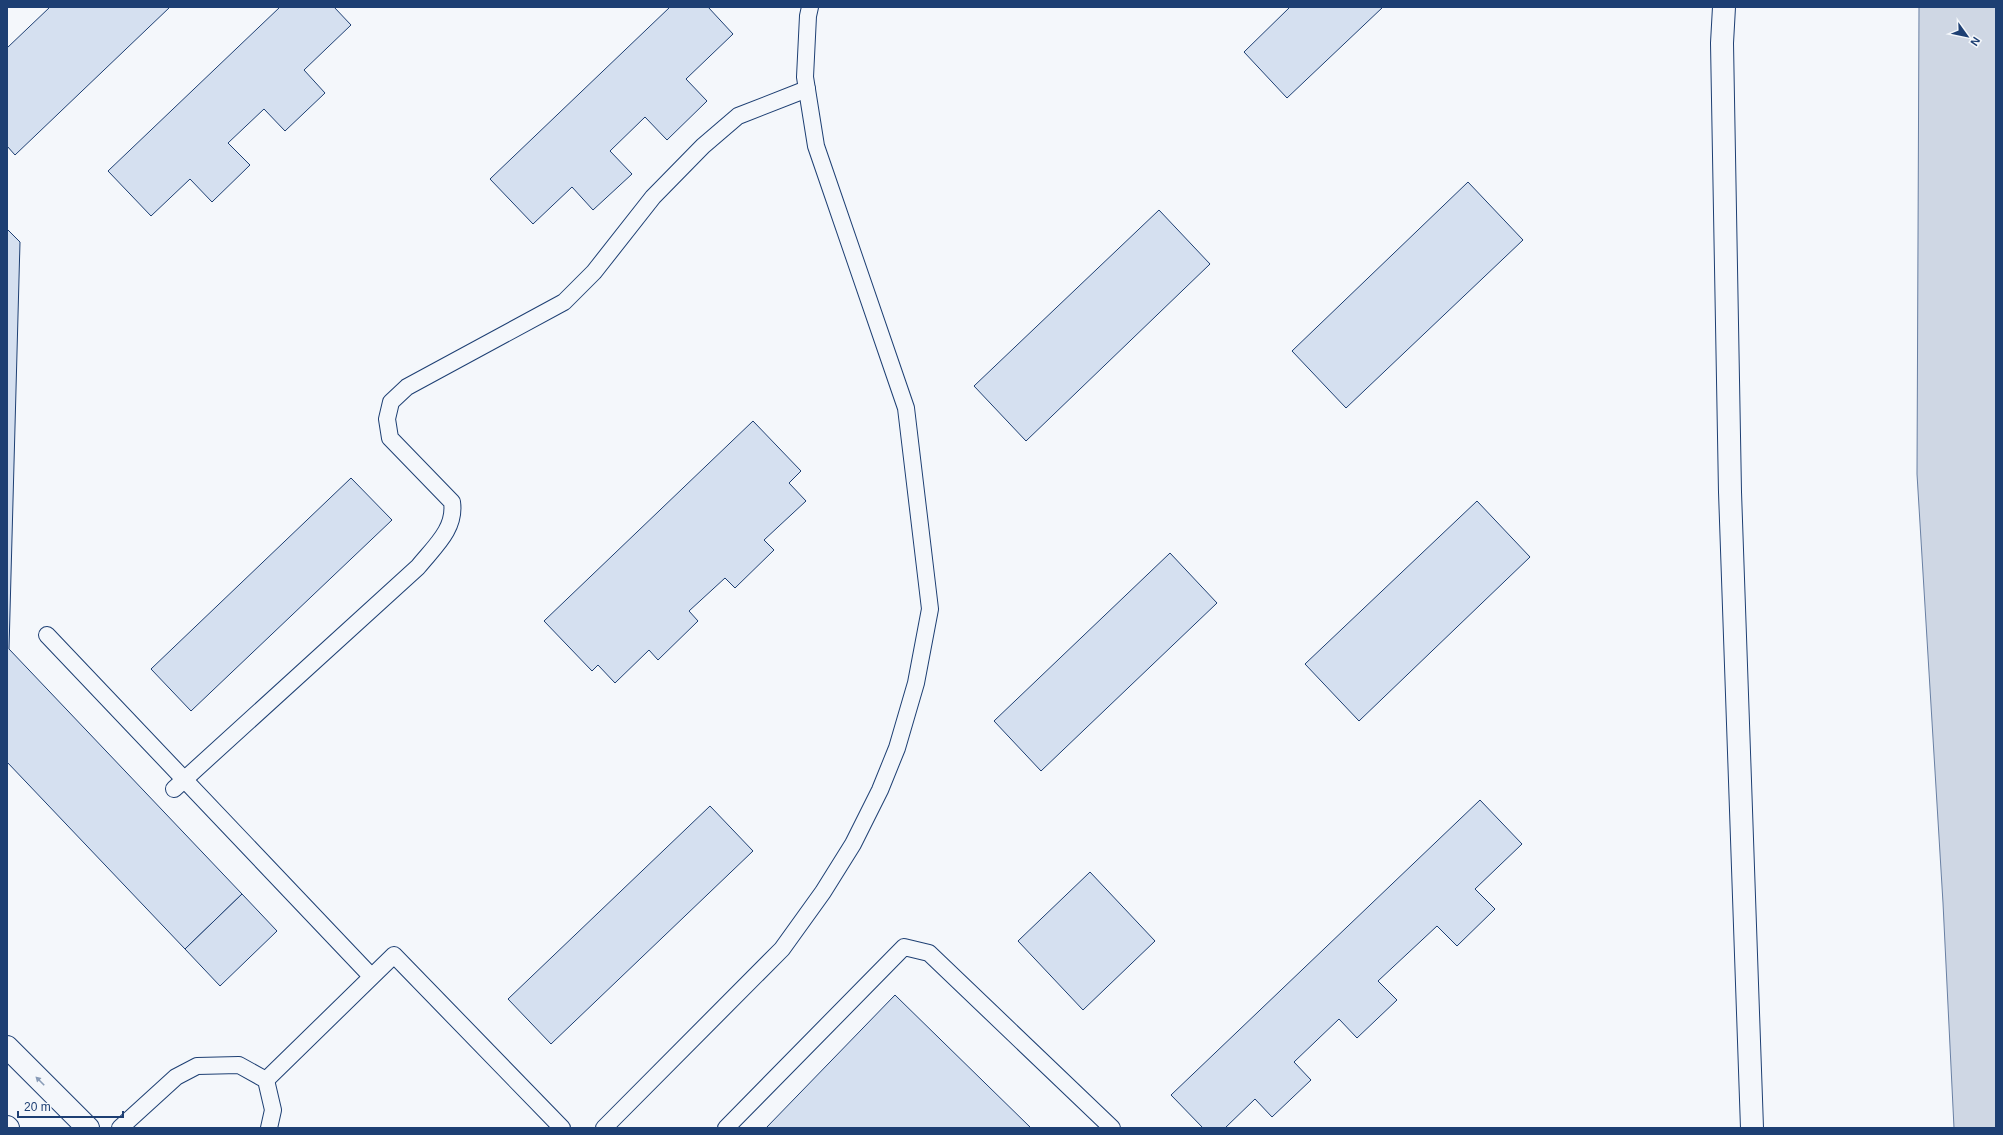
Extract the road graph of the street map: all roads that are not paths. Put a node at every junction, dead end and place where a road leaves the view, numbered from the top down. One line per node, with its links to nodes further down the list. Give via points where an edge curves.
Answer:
1 (810, 7): 3 (lane, via 807,31)
2 (1724, 7): 16 (street, via 1722,43 1730,492)
3 (807, 89): 5 (lane, via 738,116 703,146 653,197 594,272 564,302 407,387 391,402 387,419 390,438 452,502 454,513 448,531 418,567); 13 (lane, via 816,146 906,408 930,609 916,684 897,748 880,790 853,844 823,892 782,948)
4 (47, 634): 5 (lane)
5 (179, 784): 6 (lane)
6 (372, 976): 8 (lane); 12 (lane, via 394,955)
7 (7, 1047): 9 (street, one-way to 7)
8 (266, 1080): 10 (lane, via 239,1065 197,1066 176,1077); 11 (lane, via 273,1110)
9 (88, 1128)
10 (120, 1128)
11 (269, 1128)
12 (562, 1128)
13 (604, 1128)
14 (726, 1128): 15 (lane, via 904,948 929,953)
15 (1112, 1128)
16 (1752, 1128)

